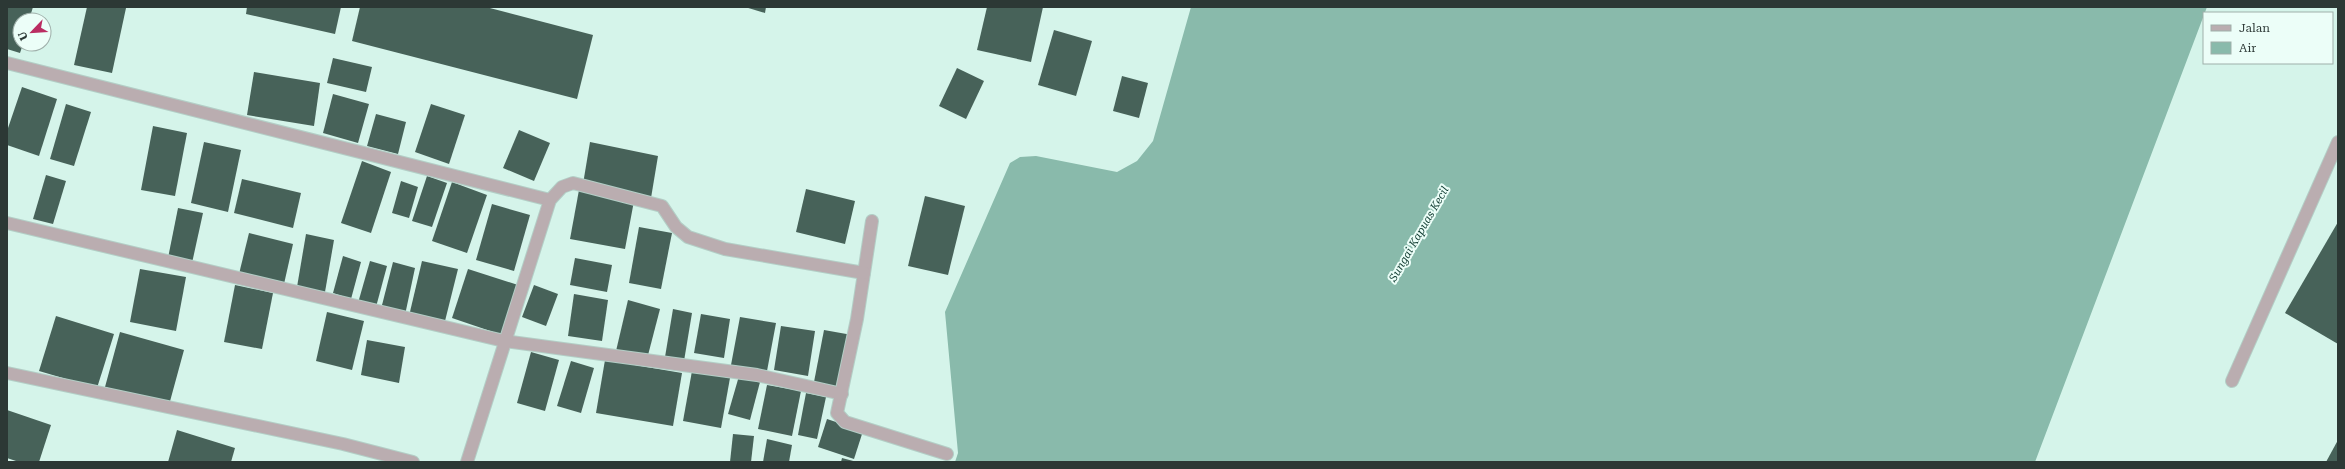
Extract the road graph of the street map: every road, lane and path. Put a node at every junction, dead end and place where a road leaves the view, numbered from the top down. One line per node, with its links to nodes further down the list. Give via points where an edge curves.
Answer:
1 (7, 63): 3 (street)
2 (2338, 142): 9 (street)
3 (550, 200): 6 (street, via 562,187 573,183 662,206 676,227 688,236 725,249); 7 (street)
4 (872, 221): 6 (street)
5 (7, 223): 7 (street)
6 (864, 273): 10 (street)
7 (504, 341): 10 (street, via 757,375); 13 (street)
8 (7, 373): 12 (street, via 336,442)
9 (2232, 381)
10 (842, 394): 11 (street, via 838,413 844,422)
11 (947, 454)
12 (413, 462)
13 (467, 462)

